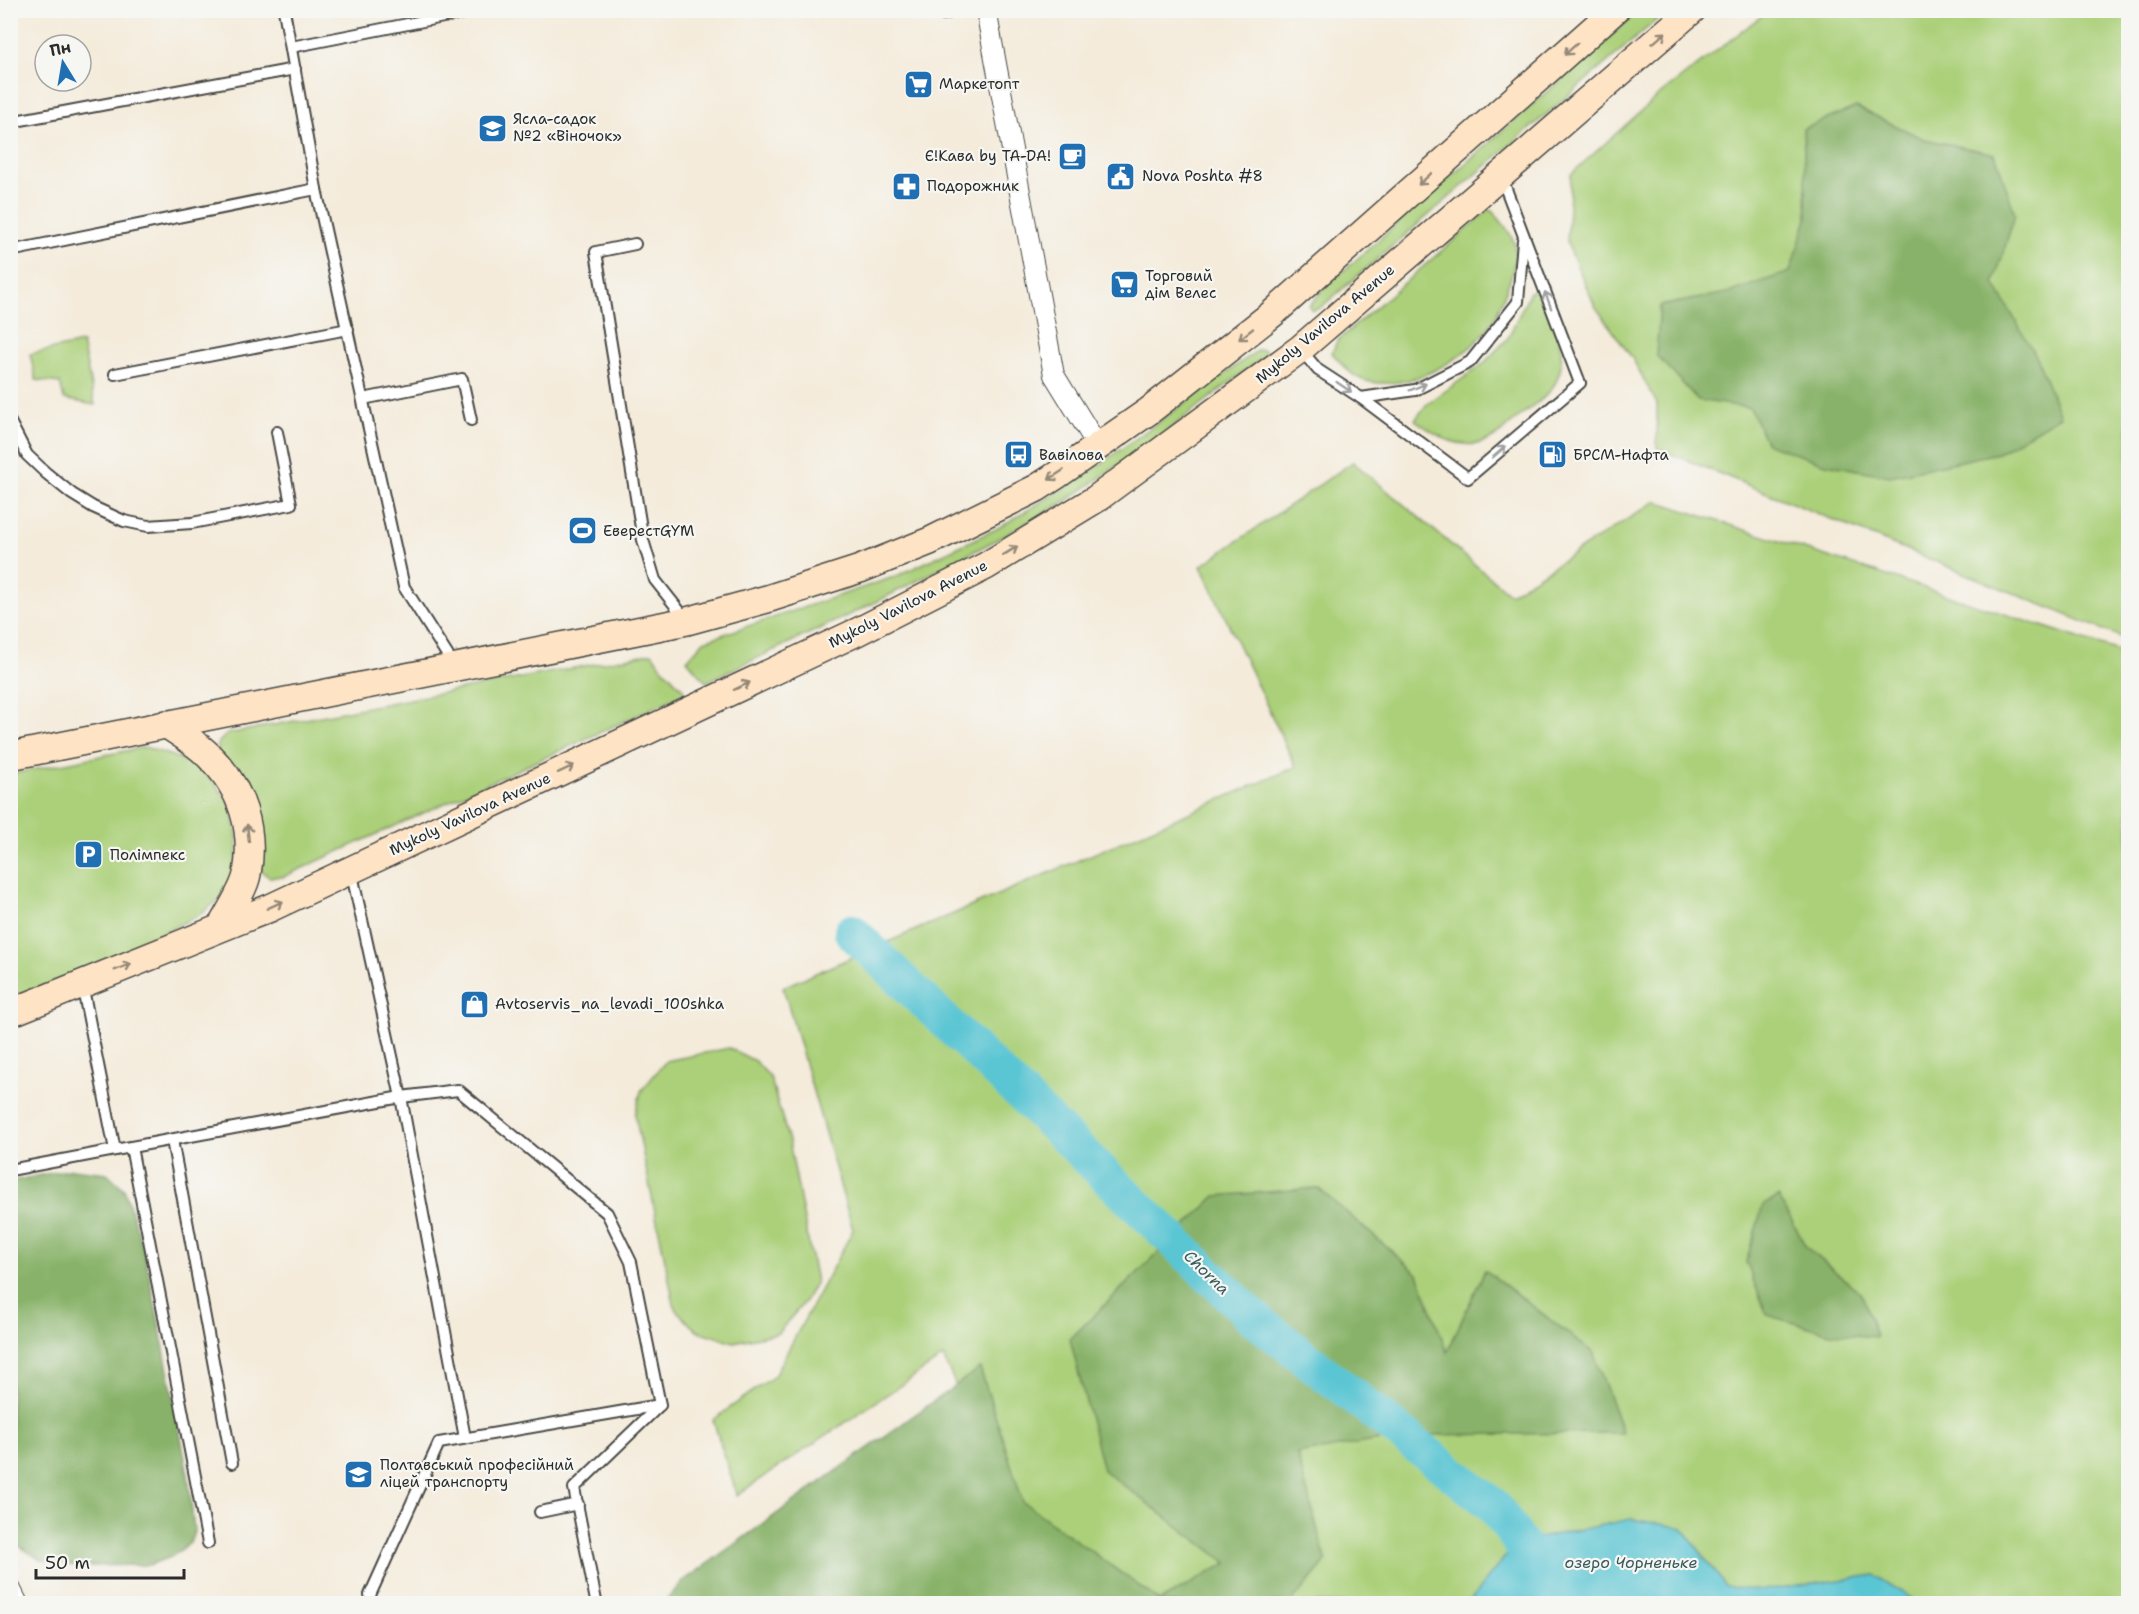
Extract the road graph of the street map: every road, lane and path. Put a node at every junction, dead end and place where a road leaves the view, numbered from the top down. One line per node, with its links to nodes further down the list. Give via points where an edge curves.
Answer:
1 (284, 10): 8 (lane)
2 (479, 10): 8 (lane)
3 (943, 10): 4 (street)
4 (950, 10)
5 (986, 10): 25 (street, via 1054,375)
6 (1615, 10): 16 (main road, one-way to 16)
7 (1692, 10): 11 (main road, Mykoly Vavilova Avenue, one-way to 7)
8 (291, 47): 9 (lane)
9 (295, 69): 10 (lane); 12 (lane)
10 (10, 123)
11 (1500, 175): 13 (lane); 18 (main road, Mykoly Vavilova Avenue)
12 (316, 189): 15 (lane); 17 (lane)
13 (1523, 235): 20 (lane, one-way to 13, via 1415,390 1470,362 1518,302); 20 (lane, one-way to 13, via 1468,478 1580,383)
14 (635, 244): 26 (lane, via 596,252 643,540 655,580)
15 (10, 251)
16 (1272, 315): 18 (main road); 25 (main road, one-way to 25)
17 (348, 329): 19 (lane); 21 (lane)
18 (1300, 349): 20 (lane, one-way to 20, via 1318,370); 30 (main road, Mykoly Vavilova Avenue, one-way to 18, via 857,632 986,566 1096,499)
19 (115, 374)
20 (1361, 398)
21 (363, 399): 22 (lane, via 462,379); 27 (lane, via 404,587)
22 (471, 420)
23 (10, 422): 24 (lane, via 27,454 72,494 124,521 148,526 192,523 291,504)
24 (277, 432)
25 (1099, 448): 26 (main road, one-way to 26, via 1037,488 930,540 860,569)
26 (687, 621): 27 (main road)
27 (455, 668): 28 (main road)
28 (166, 724): 29 (main road); 31 (main road, one-way to 28, via 247,876 250,838 244,808 229,779 209,756)
29 (10, 756)
30 (351, 870): 31 (main road, Mykoly Vavilova Avenue, one-way to 30); 34 (lane)
31 (221, 927): 32 (main road, Mykoly Vavilova Avenue, one-way to 31)
32 (82, 984): 33 (main road, Mykoly Vavilova Avenue); 37 (lane)
33 (10, 1013)
34 (401, 1098): 35 (lane); 39 (lane, via 458,1090 608,1213 631,1262); 40 (lane)
35 (171, 1140): 36 (lane); 41 (lane)
36 (131, 1147): 37 (lane); 44 (lane)
37 (114, 1150): 38 (lane)
38 (10, 1170)
39 (660, 1405): 40 (lane); 42 (lane, via 574,1488)
40 (465, 1438): 48 (lane, via 439,1443 370,1595)
41 (232, 1463)
42 (578, 1504): 43 (lane); 46 (lane)
43 (540, 1512)
44 (208, 1543)
45 (10, 1588): 47 (street)
46 (596, 1601)
47 (18, 1604)
48 (372, 1604)

